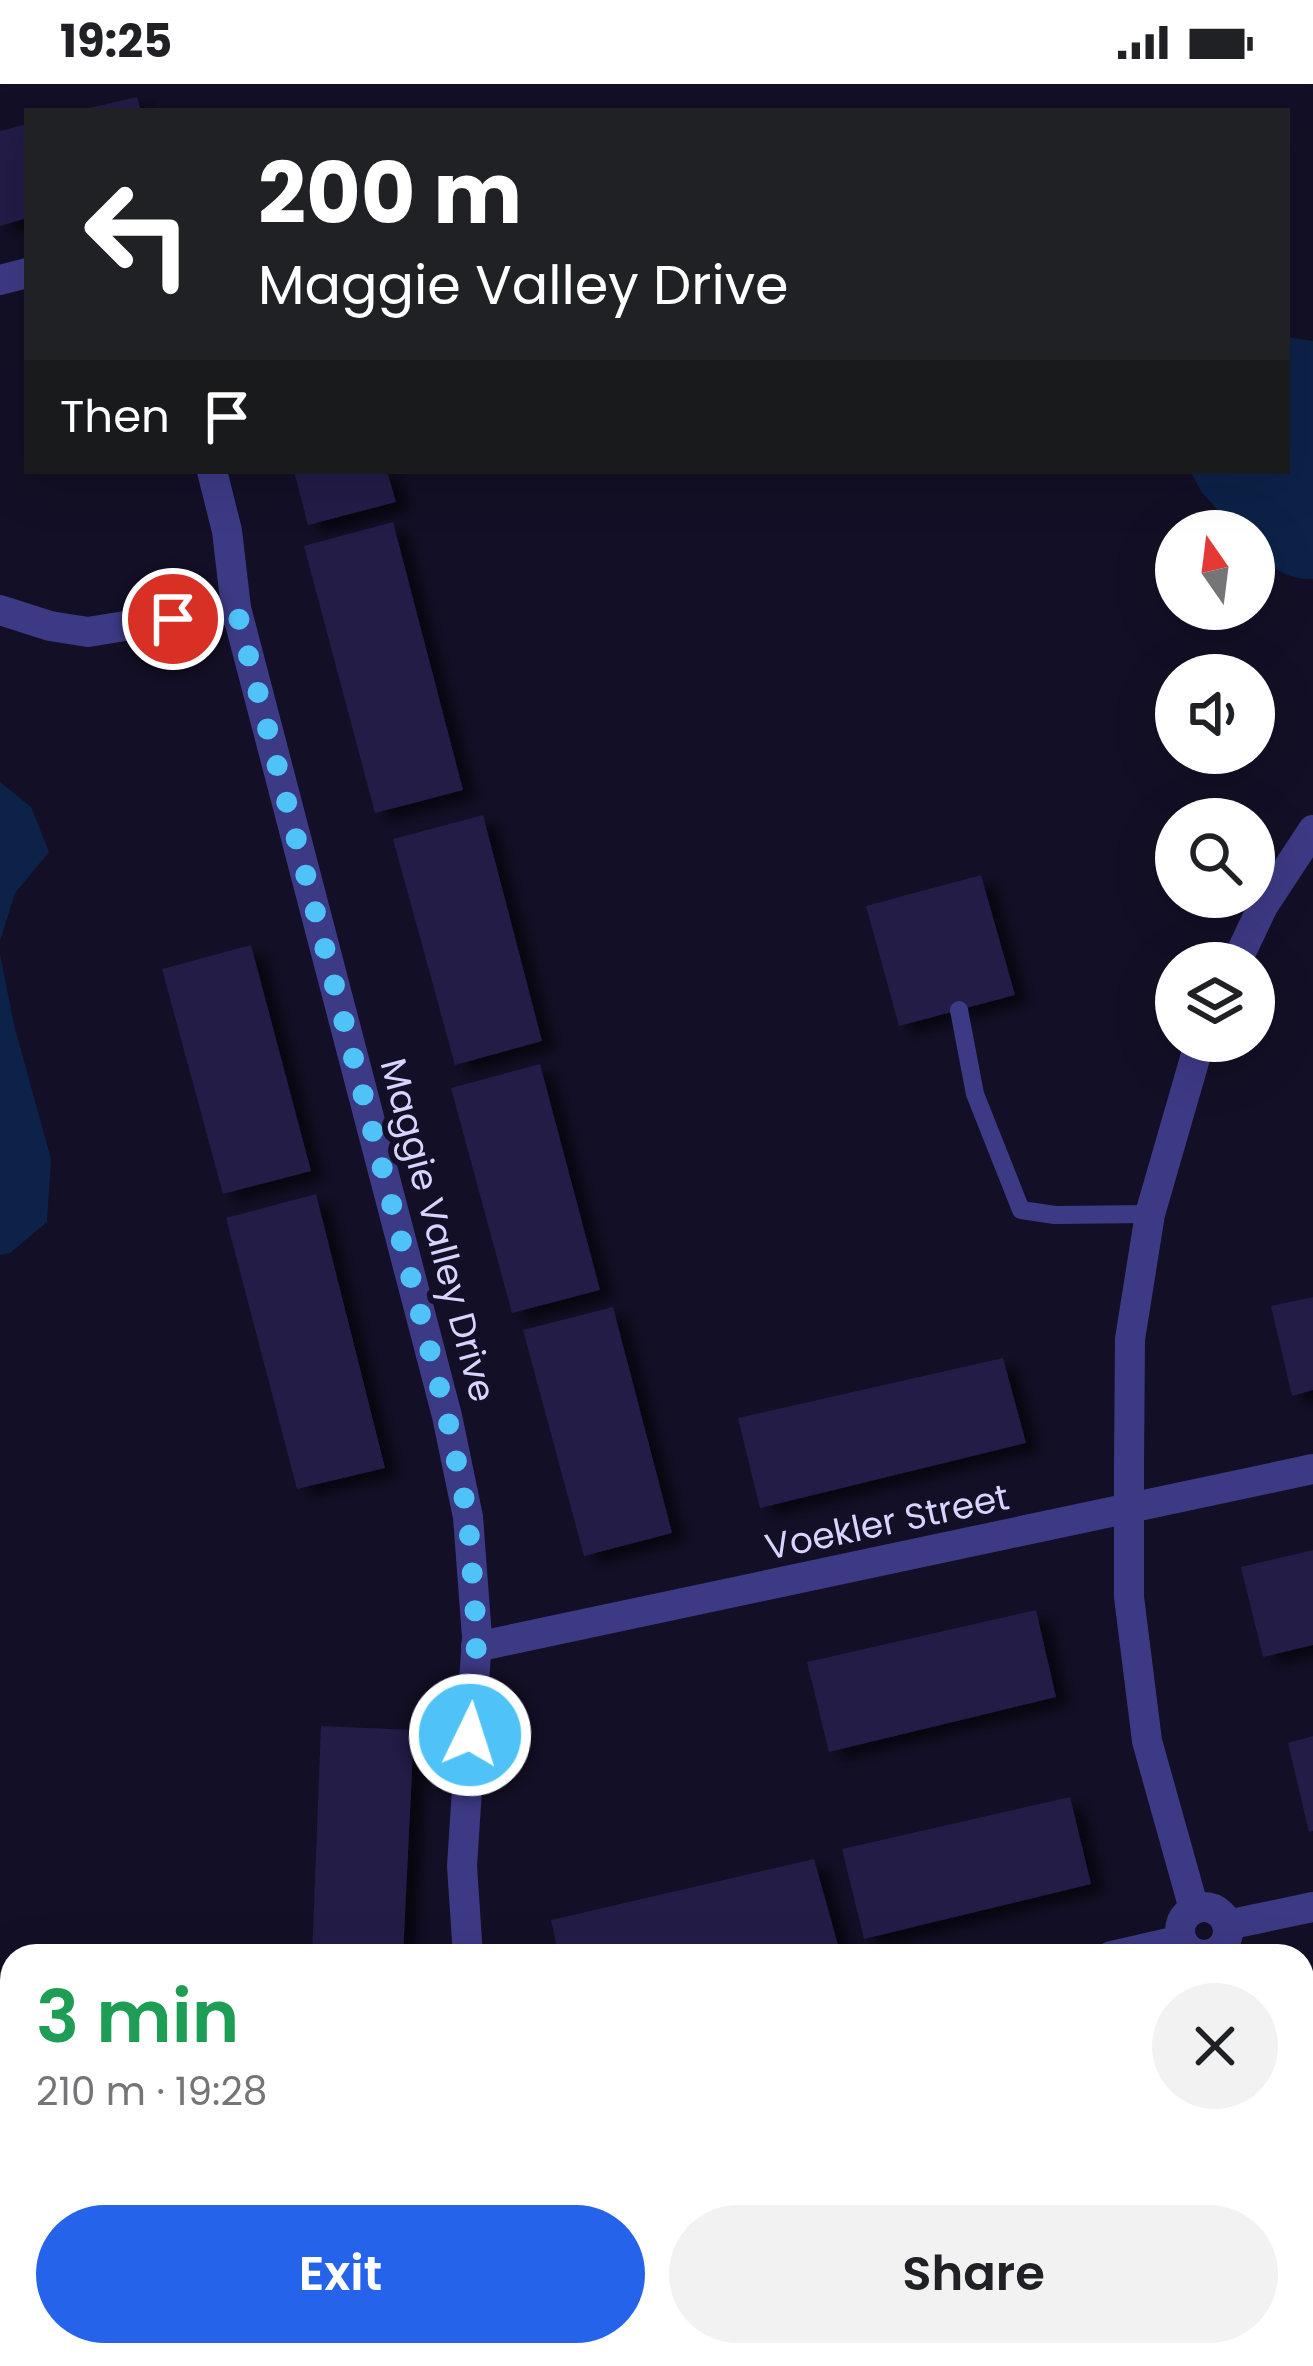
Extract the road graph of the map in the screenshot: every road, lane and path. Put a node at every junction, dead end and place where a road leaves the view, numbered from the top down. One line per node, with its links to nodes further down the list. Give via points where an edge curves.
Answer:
1 (213, 474): 2 (street, Maggie Valley Drive)
2 (236, 608): 3 (street, via 88,632); 11 (street, Maggie Valley Drive, via 447,1416 468,1517)
3 (0, 610)
4 (1313, 830): 5 (street)
5 (1246, 942)
6 (959, 1010): 8 (lane, via 974,1094 1022,1210)
7 (1194, 1062): 8 (street)
8 (1150, 1214): 10 (street, via 1130,1339)
9 (1313, 1469): 10 (street, Voekler Street)
10 (1130, 1511): 11 (street, Voekler Street); 13 (street, via 1129,1597 1147,1741)
11 (476, 1647): 15 (street, Maggie Valley Drive, via 461,1866)
12 (1313, 1906): 19 (street)
13 (1194, 1909): 14 (street, via 1180,1926); 18 (street, via 1210,1908)
14 (1181, 1940): 16 (street); 17 (street)
15 (467, 1944)
16 (1164, 1944)
17 (1186, 1944)
18 (1219, 1944)
19 (1221, 1944)

